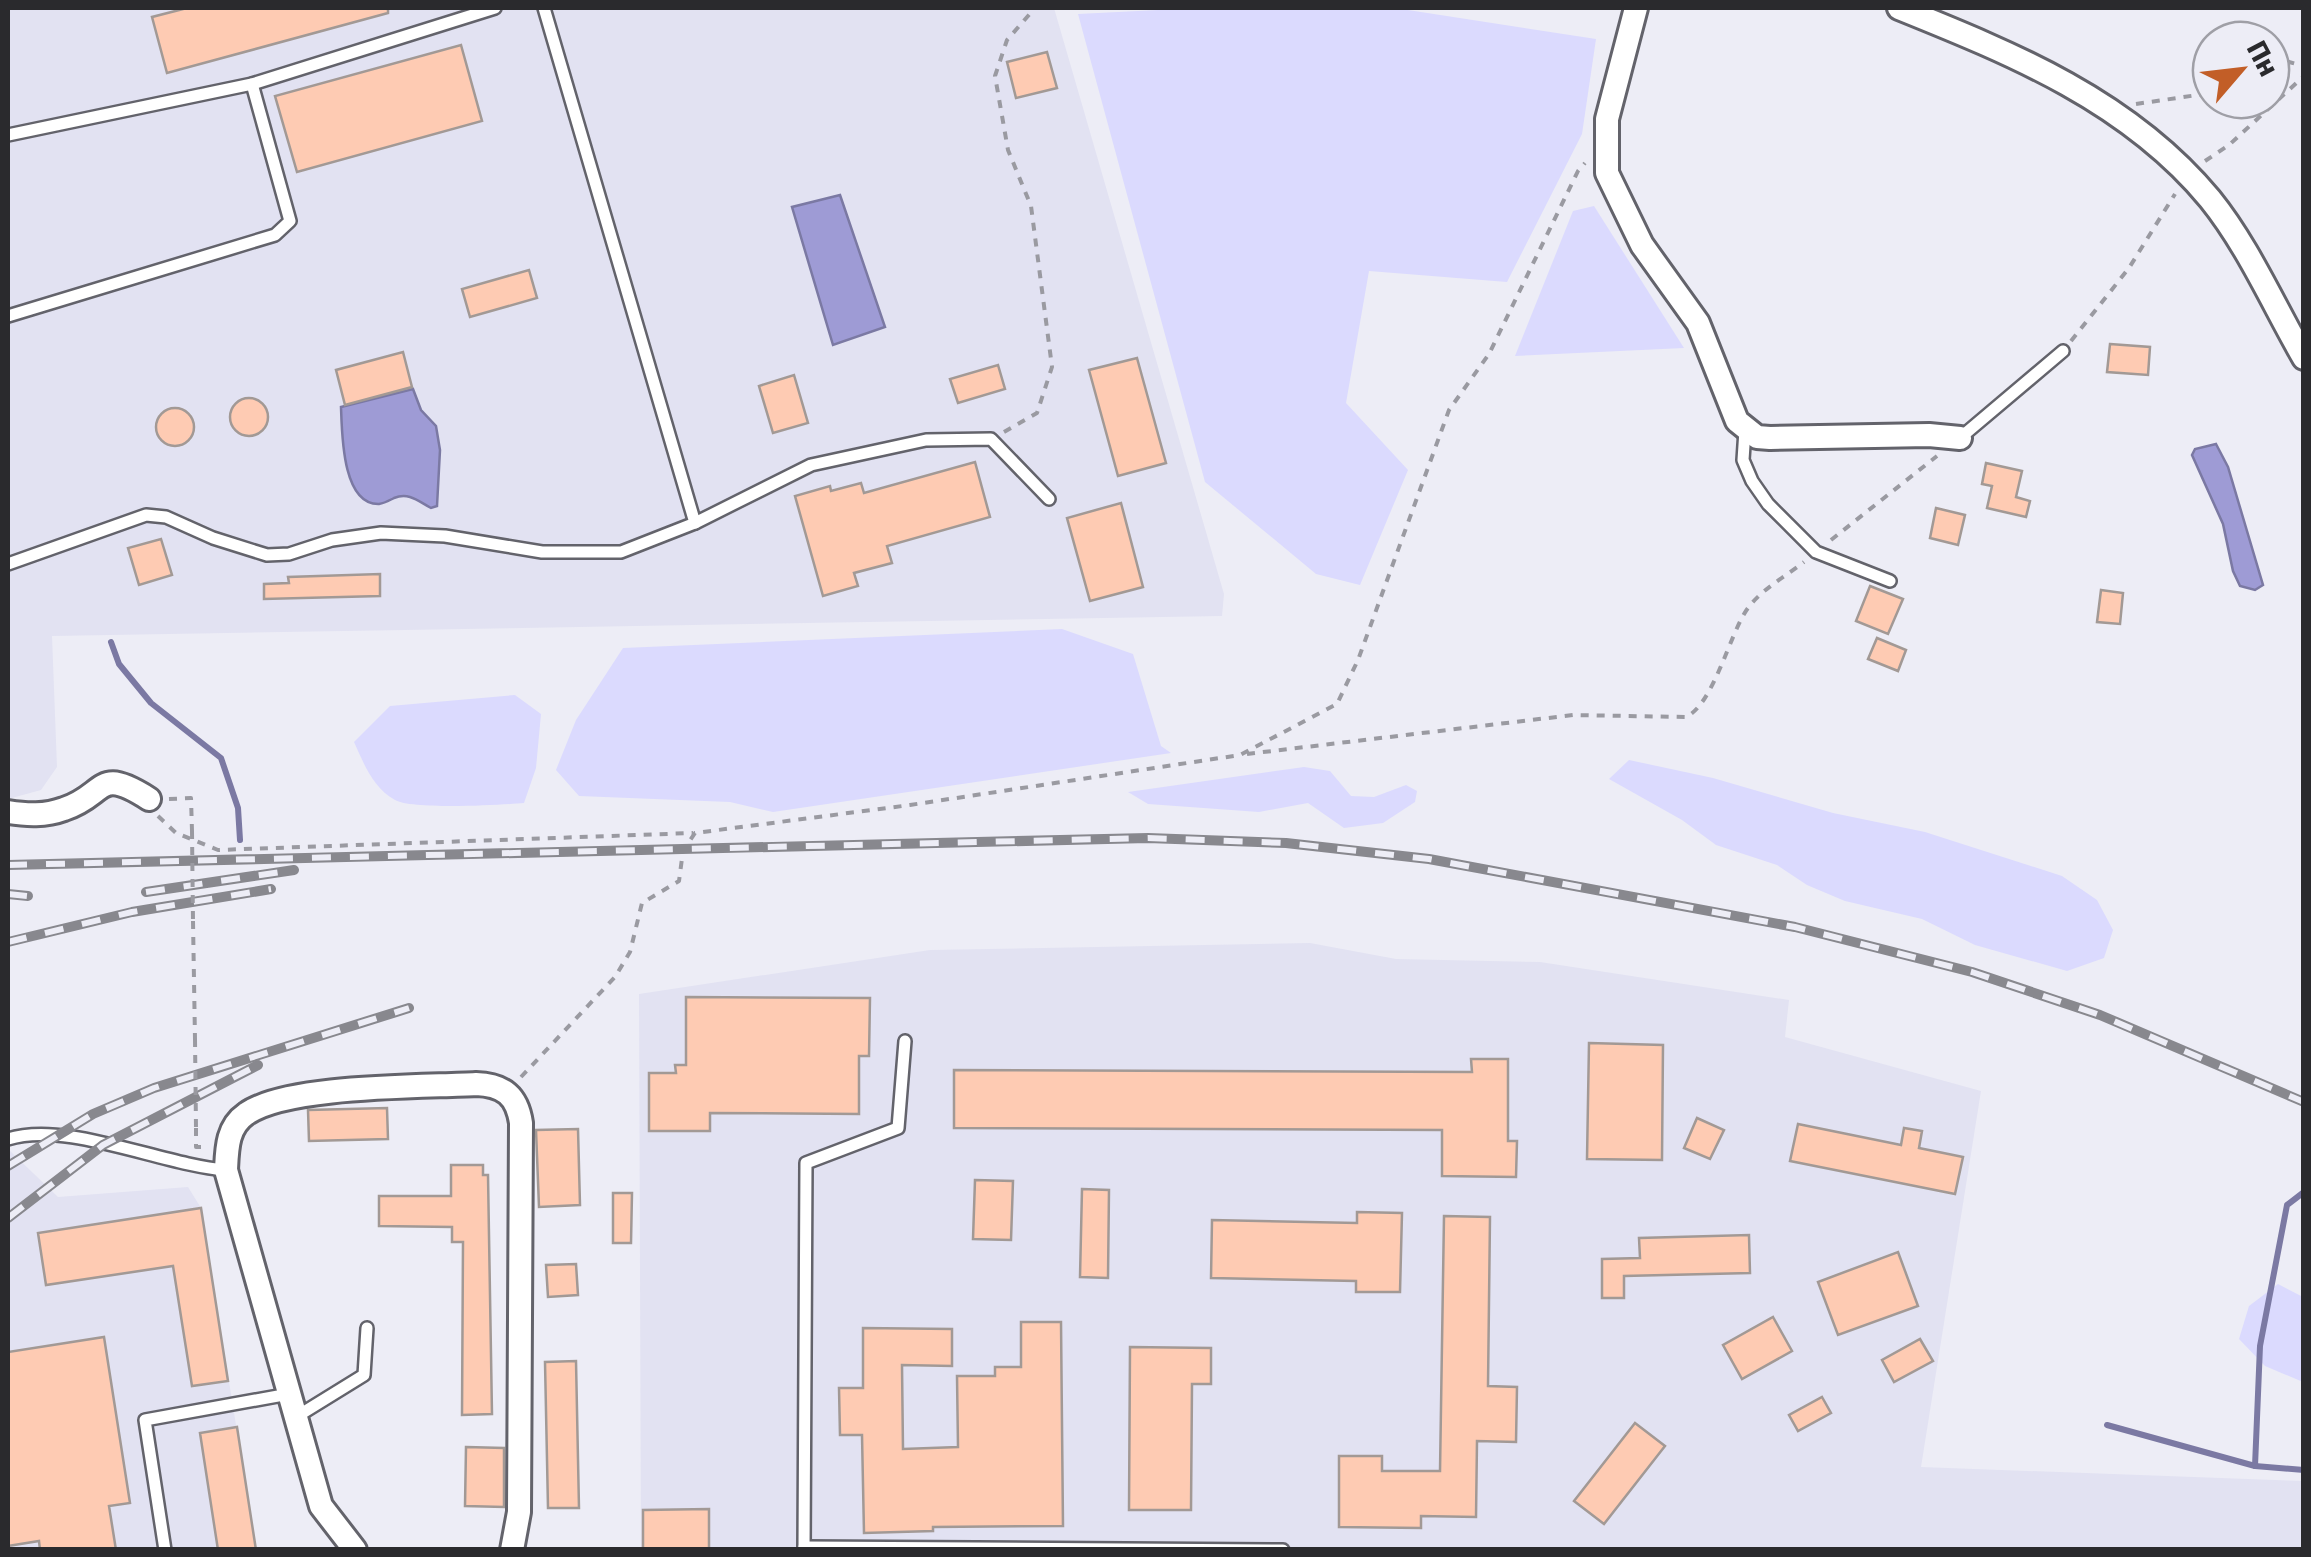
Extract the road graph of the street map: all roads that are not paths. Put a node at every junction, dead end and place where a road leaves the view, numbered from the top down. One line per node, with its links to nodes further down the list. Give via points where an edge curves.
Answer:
1 (495, 8): 5 (lane)
2 (544, 8): 13 (lane)
3 (1636, 8): 10 (street, via 1606,119 1608,173 1642,245 1698,323)
4 (1899, 8): 9 (street, via 2024,59 2102,105 2189,175 2232,231)
5 (252, 84): 6 (lane); 7 (lane, via 290,221 283,228)
6 (8, 135)
7 (8, 316)
8 (2063, 351): 11 (lane)
9 (2304, 358)
10 (1744, 430): 11 (street, via 1770,438); 15 (lane, via 1744,460 1768,504 1816,552)
11 (1960, 438)
12 (1048, 499): 13 (lane, via 991,439 926,440 810,465)
13 (694, 523): 14 (lane, via 621,552 542,552 381,533 267,555 166,516 146,516)
14 (8, 564)
15 (1890, 581)
16 (150, 799): 17 (street, via 127,784 103,783 67,808 31,816)
17 (8, 812)
18 (904, 1041): 23 (lane, via 898,1128 806,1163)
19 (8, 1139): 20 (lane, via 40,1133)
20 (226, 1170): 22 (street); 26 (street, via 228,1139 243,1115 286,1097 476,1084 494,1085 518,1105 519,1512)
21 (367, 1328): 22 (lane, via 364,1375)
22 (292, 1406): 24 (lane, via 145,1420); 25 (street, via 320,1506)
23 (804, 1548): 27 (lane)
24 (165, 1550)
25 (354, 1550)
26 (512, 1550)
27 (1283, 1550)

